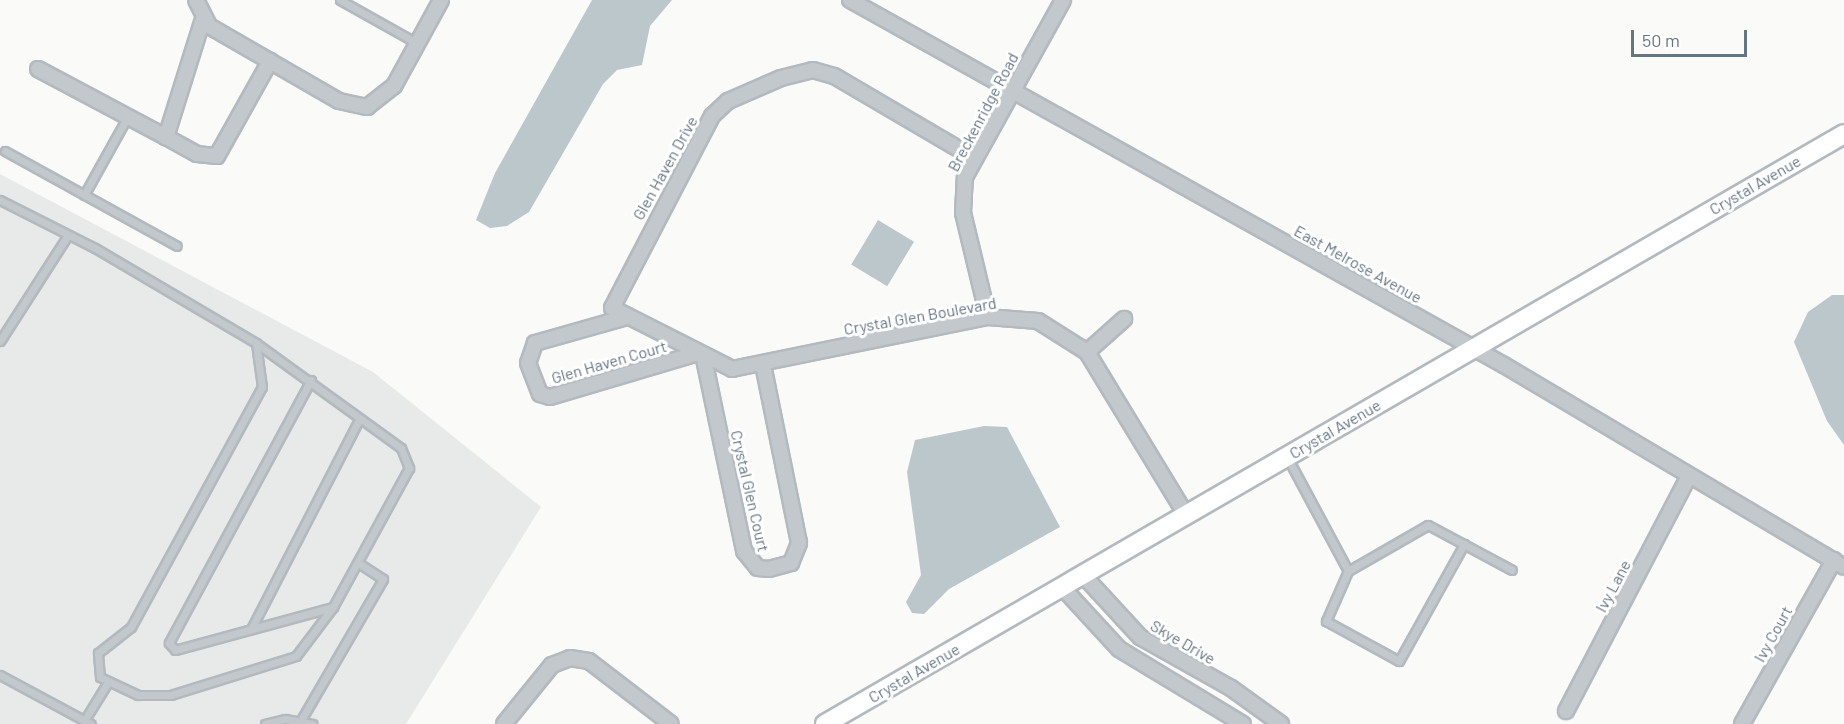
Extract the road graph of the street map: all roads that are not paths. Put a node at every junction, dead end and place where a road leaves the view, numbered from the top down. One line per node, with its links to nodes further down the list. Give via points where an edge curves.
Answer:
1 (196, 0): 6 (street)
2 (340, 0): 7 (lane)
3 (441, 0): 7 (street)
4 (850, 0): 10 (street, East Melrose Avenue)
5 (1063, 0): 10 (street, Breckenridge Road)
6 (203, 19): 8 (street); 13 (street)
7 (417, 43): 8 (street, via 385,98 367,107 339,100)
8 (270, 61): 13 (street, via 216,156 206,158)
9 (38, 69): 11 (street)
10 (1013, 91): 15 (street, Breckenridge Road); 26 (street, East Melrose Avenue)
11 (128, 116): 13 (street); 16 (lane)
12 (1844, 134): 26 (street, Crystal Avenue)
13 (166, 137)
14 (5, 151): 16 (lane)
15 (974, 158): 20 (street, Glen Haven Drive, via 834,76 813,70 781,78 728,101 712,116); 22 (street, Breckenridge Road, via 962,201)
16 (84, 195): 19 (lane)
17 (0, 200): 18 (lane)
18 (68, 235): 24 (lane); 25 (lane)
19 (177, 246)
20 (612, 308): 21 (street, Crystal Glen Boulevard)
21 (627, 317): 28 (street, Crystal Glen Boulevard); 28 (street, Glen Haven Court, via 535,343 528,363 540,394 550,397)
22 (988, 317): 27 (street, Crystal Glen Boulevard, via 1038,321); 29 (street, Crystal Glen Boulevard)
23 (1124, 319): 27 (street)
24 (0, 341)
25 (256, 343): 30 (lane); 45 (lane, via 262,387 131,627 98,653 100,677)
26 (1474, 348): 32 (street, Crystal Avenue); 33 (street, East Melrose Avenue)
27 (1087, 352): 34 (street, Crystal Glen Boulevard)
28 (699, 357): 29 (street, Crystal Glen Boulevard, via 732,369); 29 (street, Crystal Glen Court, via 744,551 758,568 769,569 791,563 799,543)
29 (763, 364)
30 (310, 380): 31 (lane); 43 (lane, via 169,643 175,650)
31 (360, 418): 36 (lane, via 401,448 409,468); 43 (lane)
32 (1287, 457): 34 (street, Crystal Avenue); 39 (lane)
33 (1689, 476): 37 (street, East Melrose Avenue); 48 (street, Ivy Lane)
34 (1186, 515): 40 (street, Crystal Avenue)
35 (1464, 544): 38 (lane); 39 (lane, via 1428,525); 39 (lane, via 1399,661 1326,621)
36 (358, 563): 42 (lane); 49 (lane, via 383,579)
37 (1839, 563): 58 (street, Ivy Court)
38 (1512, 570)
39 (1348, 571)
40 (1083, 575): 41 (street, Crystal Avenue); 46 (street, Skye Drive, via 1140,637)
41 (1062, 587): 47 (street, via 1119,649); 55 (street, Crystal Avenue)
42 (333, 607): 43 (lane); 45 (lane, via 296,657 171,695 138,695)
43 (251, 629)
44 (0, 675): 50 (lane)
45 (108, 682): 50 (lane)
46 (1224, 684): 47 (street); 57 (street, Skye Drive)
47 (1202, 698): 56 (street)
48 (1566, 711)
49 (301, 720): 51 (lane); 52 (lane)
50 (87, 722)
51 (265, 724)
52 (313, 724)
53 (504, 724): 54 (street, via 552,665 570,658 589,661)
54 (671, 724)
55 (825, 724)
56 (1243, 724)
57 (1281, 724)
58 (1742, 724)

